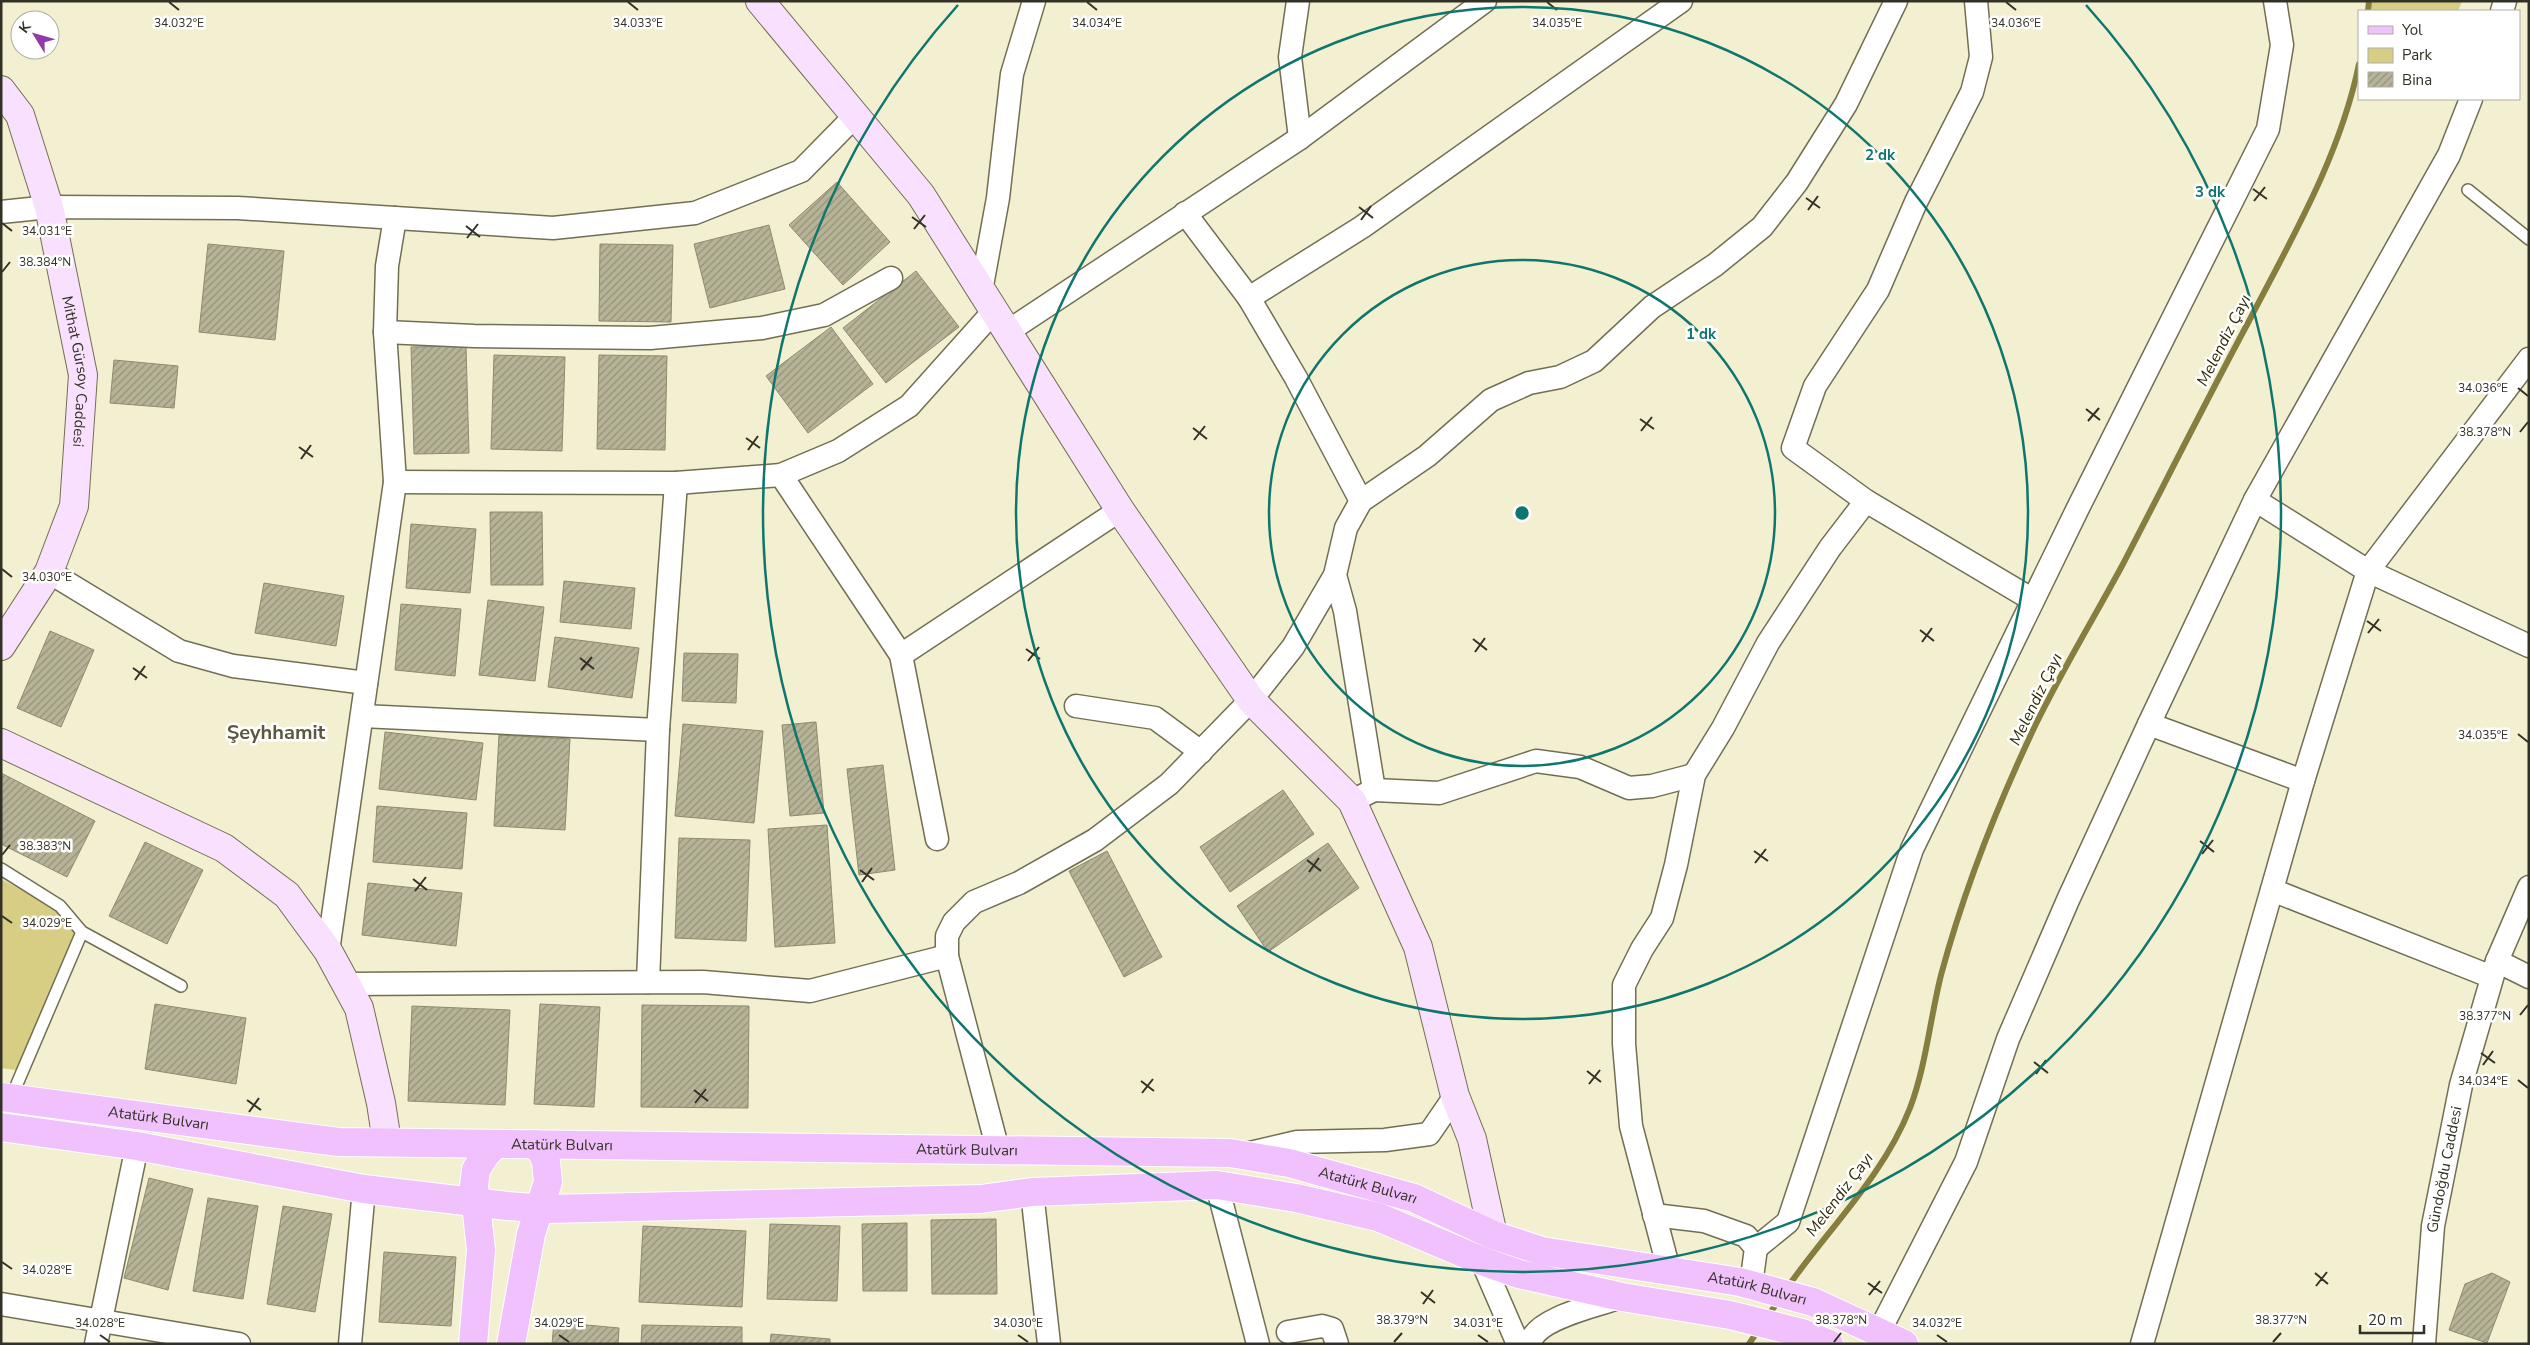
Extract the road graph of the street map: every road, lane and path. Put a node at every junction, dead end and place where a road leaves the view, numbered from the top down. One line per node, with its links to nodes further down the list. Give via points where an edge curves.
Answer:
1 (760, 1): 11 (street)
2 (1034, 1): 21 (street, via 1012,74 998,198)
3 (1298, 1): 12 (street, via 1290,57)
4 (1485, 1): 12 (street)
5 (1681, 1): 20 (street, via 1362,228)
6 (1896, 1): 29 (street, via 1846,104 1797,182 1762,227 1715,265 1652,307 1594,360 1560,377 1529,383 1491,400 1427,456)
7 (1976, 1): 27 (street, via 1981,57 1972,92 1916,202 1878,290 1815,386 1793,448)
8 (2275, 1): 34 (street, via 2282,45 2268,129)
9 (1, 90): 14 (street, Mithat Gürsoy Caddesi, via 20,115)
10 (2471, 100): 28 (street, via 2449,155)
11 (855, 116): 17 (street, via 801,171 695,213 553,228); 21 (street, via 921,196)
12 (1300, 138): 16 (street)
13 (2468, 190): 18 (lane)
14 (49, 207): 15 (street); 17 (street, via 238,208); 32 (street, Mithat Gürsoy Caddesi, via 83,375 74,506)
15 (1, 212)
16 (1185, 212): 20 (street); 21 (street)
17 (394, 218): 22 (street, via 386,266)
18 (2529, 240)
19 (891, 278): 22 (street, via 824,315 762,328 650,338)
20 (1249, 298): 29 (street, via 1296,378)
21 (994, 311): 24 (street, via 909,406 838,451); 30 (street)
22 (385, 332): 25 (street)
23 (2529, 359): 31 (street)
24 (781, 474): 26 (street); 37 (street)
25 (395, 482): 26 (street); 38 (street)
26 (676, 484): 43 (street)
27 (1866, 500): 34 (street); 46 (street, via 1768,642 1724,728)
28 (2255, 500): 31 (street); 42 (street)
29 (1361, 501): 33 (street, via 1346,528)
30 (1120, 510): 37 (street); 39 (street)
31 (2368, 571): 36 (street); 47 (street)
32 (50, 572): 35 (street, Mithat Gürsoy Caddesi); 38 (street, via 179,651 233,666)
33 (1335, 575): 39 (street, via 1292,647); 48 (street, via 1347,620)
34 (2033, 600): 77 (street, via 1912,849 1788,1222)
35 (1, 646)
36 (2529, 646)
37 (901, 655): 49 (street)
38 (366, 683): 41 (street)
39 (1251, 700): 45 (street); 48 (street)
40 (1076, 706): 45 (street, via 1155,718)
41 (362, 716): 43 (street); 54 (street)
42 (2149, 724): 47 (street); 85 (street, via 2008,1039 1966,1162)
43 (658, 730): 58 (street)
44 (1, 743): 54 (street, via 224,848 287,895)
45 (1201, 752): 55 (street, via 1169,784 1095,840 1019,883 974,902 954,922 947,936)
46 (1694, 775): 48 (street, via 1652,786 1629,788 1580,767 1536,761 1438,793); 75 (street, via 1662,918 1624,985 1624,1044 1631,1126)
47 (2303, 781): 52 (street)
48 (1363, 795): 61 (street, via 1418,947)
49 (937, 839)
50 (1, 869): 53 (lane, via 60,906)
51 (2529, 887): 56 (street, Gündoğdu Caddesi)
52 (2272, 890): 56 (street); 98 (street)
53 (82, 932): 60 (lane); 62 (lane)
54 (328, 951): 59 (street)
55 (947, 956): 58 (street, via 810,991 703,982); 68 (street)
56 (2494, 969): 57 (street); 99 (street, Gündoğdu Caddesi, via 2461,1085 2433,1226)
57 (2529, 977)
58 (648, 982): 59 (street)
59 (346, 984): 64 (street, via 359,1008)
60 (181, 986)
61 (1455, 1096): 69 (street, via 1429,1134 1385,1140 1297,1142); 76 (street, via 1472,1139)
62 (6, 1097): 64 (main road, Atatürk Bulvarı, via 338,1142)
63 (1, 1127): 67 (main road, Atatürk Bulvarı)
64 (387, 1142): 65 (main road, Atatürk Bulvarı)
65 (496, 1144): 66 (main road, Atatürk Bulvarı); 73 (main road, via 476,1170)
66 (534, 1144): 68 (main road, Atatürk Bulvarı); 74 (main road, via 542,1152 548,1171)
67 (137, 1146): 71 (main road, Atatürk Bulvarı); 83 (street)
68 (998, 1150): 69 (main road, Atatürk Bulvarı)
69 (1242, 1154): 76 (main road, Atatürk Bulvarı, via 1289,1163 1414,1198)
70 (1217, 1186): 72 (main road, Atatürk Bulvarı); 78 (main road, Atatürk Bulvarı, via 1296,1198 1378,1217); 92 (street)
71 (364, 1189): 73 (main road, Atatürk Bulvarı); 88 (street)
72 (1032, 1192): 74 (main road, Atatürk Bulvarı, via 981,1199); 91 (street)
73 (474, 1203): 74 (main road, Atatürk Bulvarı); 89 (main road, via 481,1250)
74 (540, 1208): 90 (main road, via 531,1234)
75 (1654, 1215): 77 (street, via 1704,1221 1746,1236); 79 (street)
76 (1493, 1235): 79 (main road, Atatürk Bulvarı, via 1542,1250)
77 (1756, 1248): 80 (street)
78 (1482, 1261): 81 (main road, Atatürk Bulvarı, via 1519,1274); 94 (street)
79 (1669, 1270): 80 (main road, Atatürk Bulvarı)
80 (1746, 1284): 85 (main road, Atatürk Bulvarı, via 1813,1302)
81 (1622, 1297): 95 (street, via 1548,1322 1532,1336); 96 (main road, Atatürk Bulvarı, via 1730,1315)
82 (1, 1304): 83 (street)
83 (100, 1319): 86 (street); 87 (street)
84 (1288, 1332): 93 (street, via 1322,1326 1332,1329)
85 (1879, 1332): 97 (main road, Atatürk Bulvarı)
86 (96, 1344)
87 (239, 1344)
88 (350, 1344)
89 (473, 1344)
90 (511, 1344)
91 (1049, 1344)
92 (1258, 1344)
93 (1337, 1344)
94 (1518, 1344)
95 (1530, 1344)
96 (1830, 1344)
97 (1904, 1344)
98 (2142, 1344)
99 (2424, 1344)

